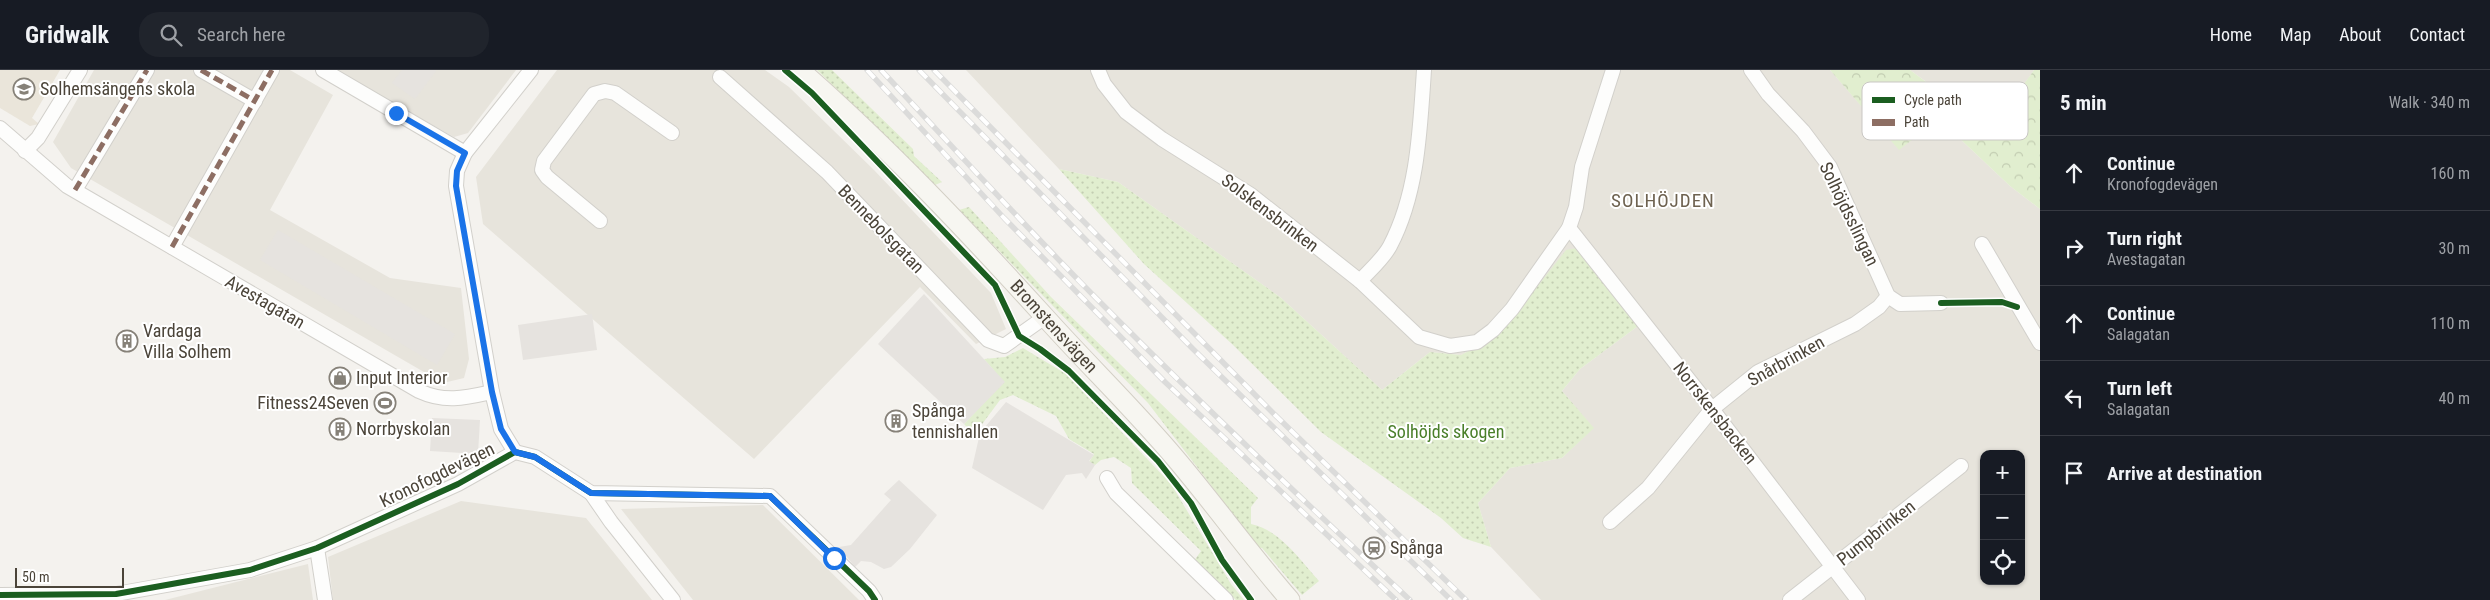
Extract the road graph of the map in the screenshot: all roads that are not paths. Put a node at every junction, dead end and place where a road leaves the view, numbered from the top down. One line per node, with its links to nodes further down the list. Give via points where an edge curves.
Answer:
1 (80, 70): 16 (street, via 38,138)
2 (147, 70): 18 (street)
3 (201, 70): 13 (street)
4 (272, 70): 13 (street)
5 (323, 70): 17 (street)
6 (530, 70): 17 (street)
7 (800, 70): 26 (street, Bromstensvägen, via 874,139 1016,283)
8 (1098, 70): 23 (street, Solskensbrinken, via 1104,84 1126,112 1250,195)
9 (1424, 70): 23 (street, via 1414,175 1404,214 1389,248)
10 (1613, 70): 20 (street, via 1582,167)
11 (1751, 70): 24 (street, Solhöjdsslingan, via 1830,167)
12 (720, 76): 26 (street, Bennebolsgatan, via 827,172 988,340 1004,346)
13 (255, 101): 22 (street)
14 (0, 128): 16 (street, Avestagatan)
15 (672, 133): 19 (street, via 616,94 605,90 594,94 544,161 542,170)
16 (25, 151): 18 (street, Avestagatan)
17 (465, 153): 28 (street, via 457,171 456,186)
18 (75, 190): 22 (street, Avestagatan)
19 (600, 221)
20 (1569, 228): 23 (street, Solskensbrinken, via 1512,309 1477,342 1450,346 1419,337); 29 (street, Norrskensbacken)
21 (1982, 244): 27 (street)
22 (172, 247): 28 (street, Avestagatan, via 434,398 449,399)
23 (1360, 281)
24 (1888, 296): 25 (street, via 1900,304); 29 (street, Snårbrinken, via 1879,307 1855,324 1758,372)
25 (1941, 303)
26 (1045, 317): 42 (street, Bromstensvägen, via 1177,459)
27 (2040, 343)
28 (492, 392): 30 (street, via 501,429)
29 (1712, 409): 34 (street, Snårbrinken, via 1648,488); 36 (street, Norrskensbacken)
30 (515, 452): 33 (street, Kronofogdevägen, via 535,457); 35 (street, Kronofogdevägen, via 458,484)
31 (1961, 466): 36 (street, Pumpbrinken)
32 (1107, 478): 41 (street, via 1116,493)
33 (591, 493): 39 (street, via 610,522); 40 (street, via 770,496)
34 (1610, 522)
35 (317, 548): 37 (street, Kronofogdevägen, via 250,570 116,594); 38 (street)
36 (1833, 567): 43 (street, Pumpbrinken); 44 (street, Norrskensbacken)
37 (0, 595)
38 (324, 600)
39 (673, 600)
40 (875, 600)
41 (1226, 600)
42 (1290, 600)
43 (1790, 600)
44 (1858, 600)

